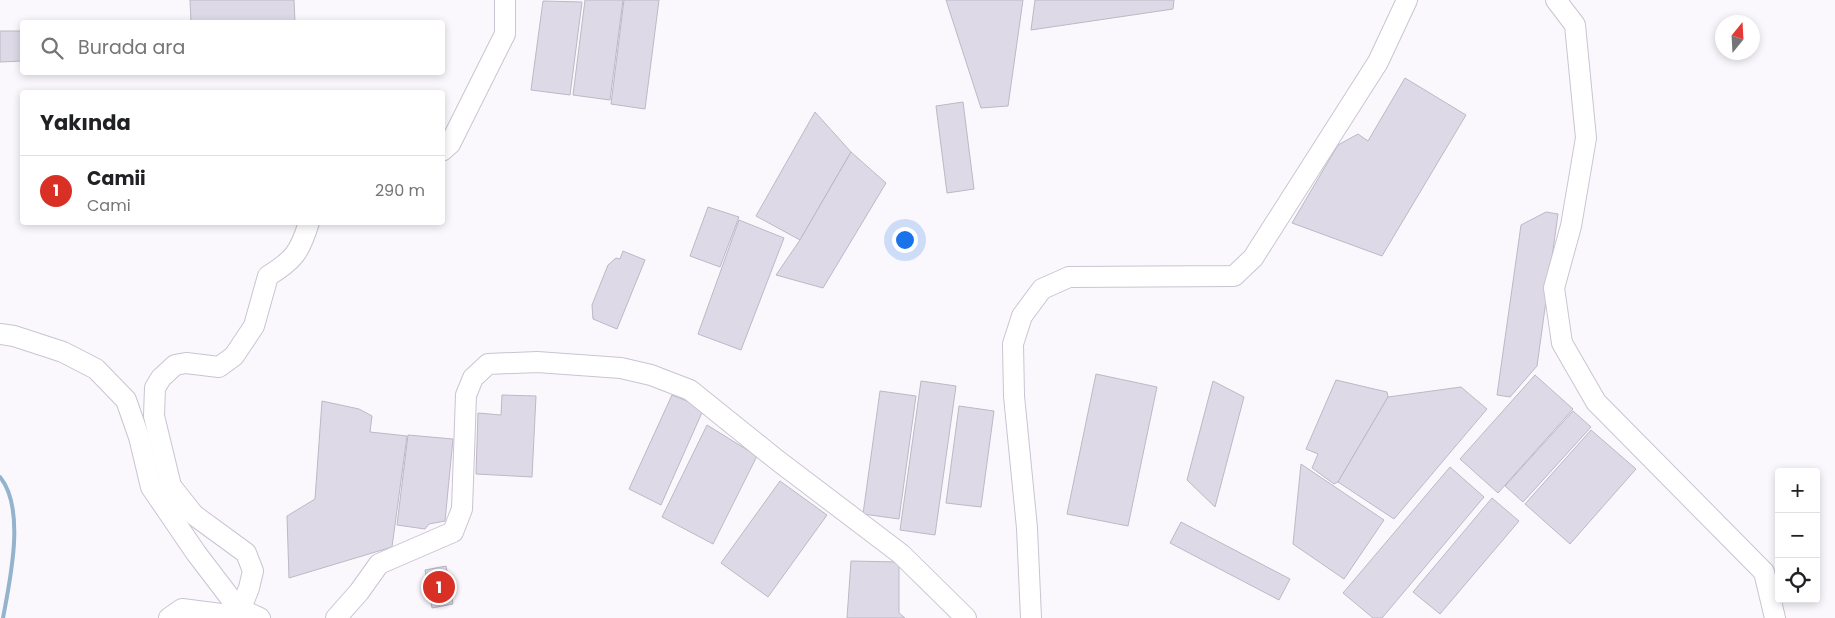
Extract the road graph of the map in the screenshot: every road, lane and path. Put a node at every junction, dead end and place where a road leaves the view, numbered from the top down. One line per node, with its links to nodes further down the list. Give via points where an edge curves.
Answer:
1 (505, 0): 4 (street, via 505,34)
2 (1407, 0): 14 (street, via 1378,62 1253,258 1234,276 1069,277 1042,289 1022,316 1013,344 1014,396 1027,528)
3 (1556, 0): 15 (street, via 1575,25 1586,138 1571,226 1554,288 1562,343 1596,402 1764,572)
4 (445, 148)
5 (308, 225): 8 (street, via 301,248 283,267 268,276 254,326 234,356 219,367 175,365 155,388 154,416 171,486 194,515 246,553 253,571 243,603)
6 (0, 334): 8 (street, via 63,352 96,369 126,400 151,488)
7 (354, 597): 11 (street); 12 (street); 13 (street, via 379,564 452,532 462,509 466,395 473,378 488,364 537,362 621,368 651,374 690,390 901,554)
8 (238, 608): 9 (street, via 229,615 182,608); 10 (street)
9 (168, 618)
10 (260, 618)
11 (336, 618)
12 (348, 618)
13 (966, 618)
14 (1031, 618)
15 (1775, 618)

